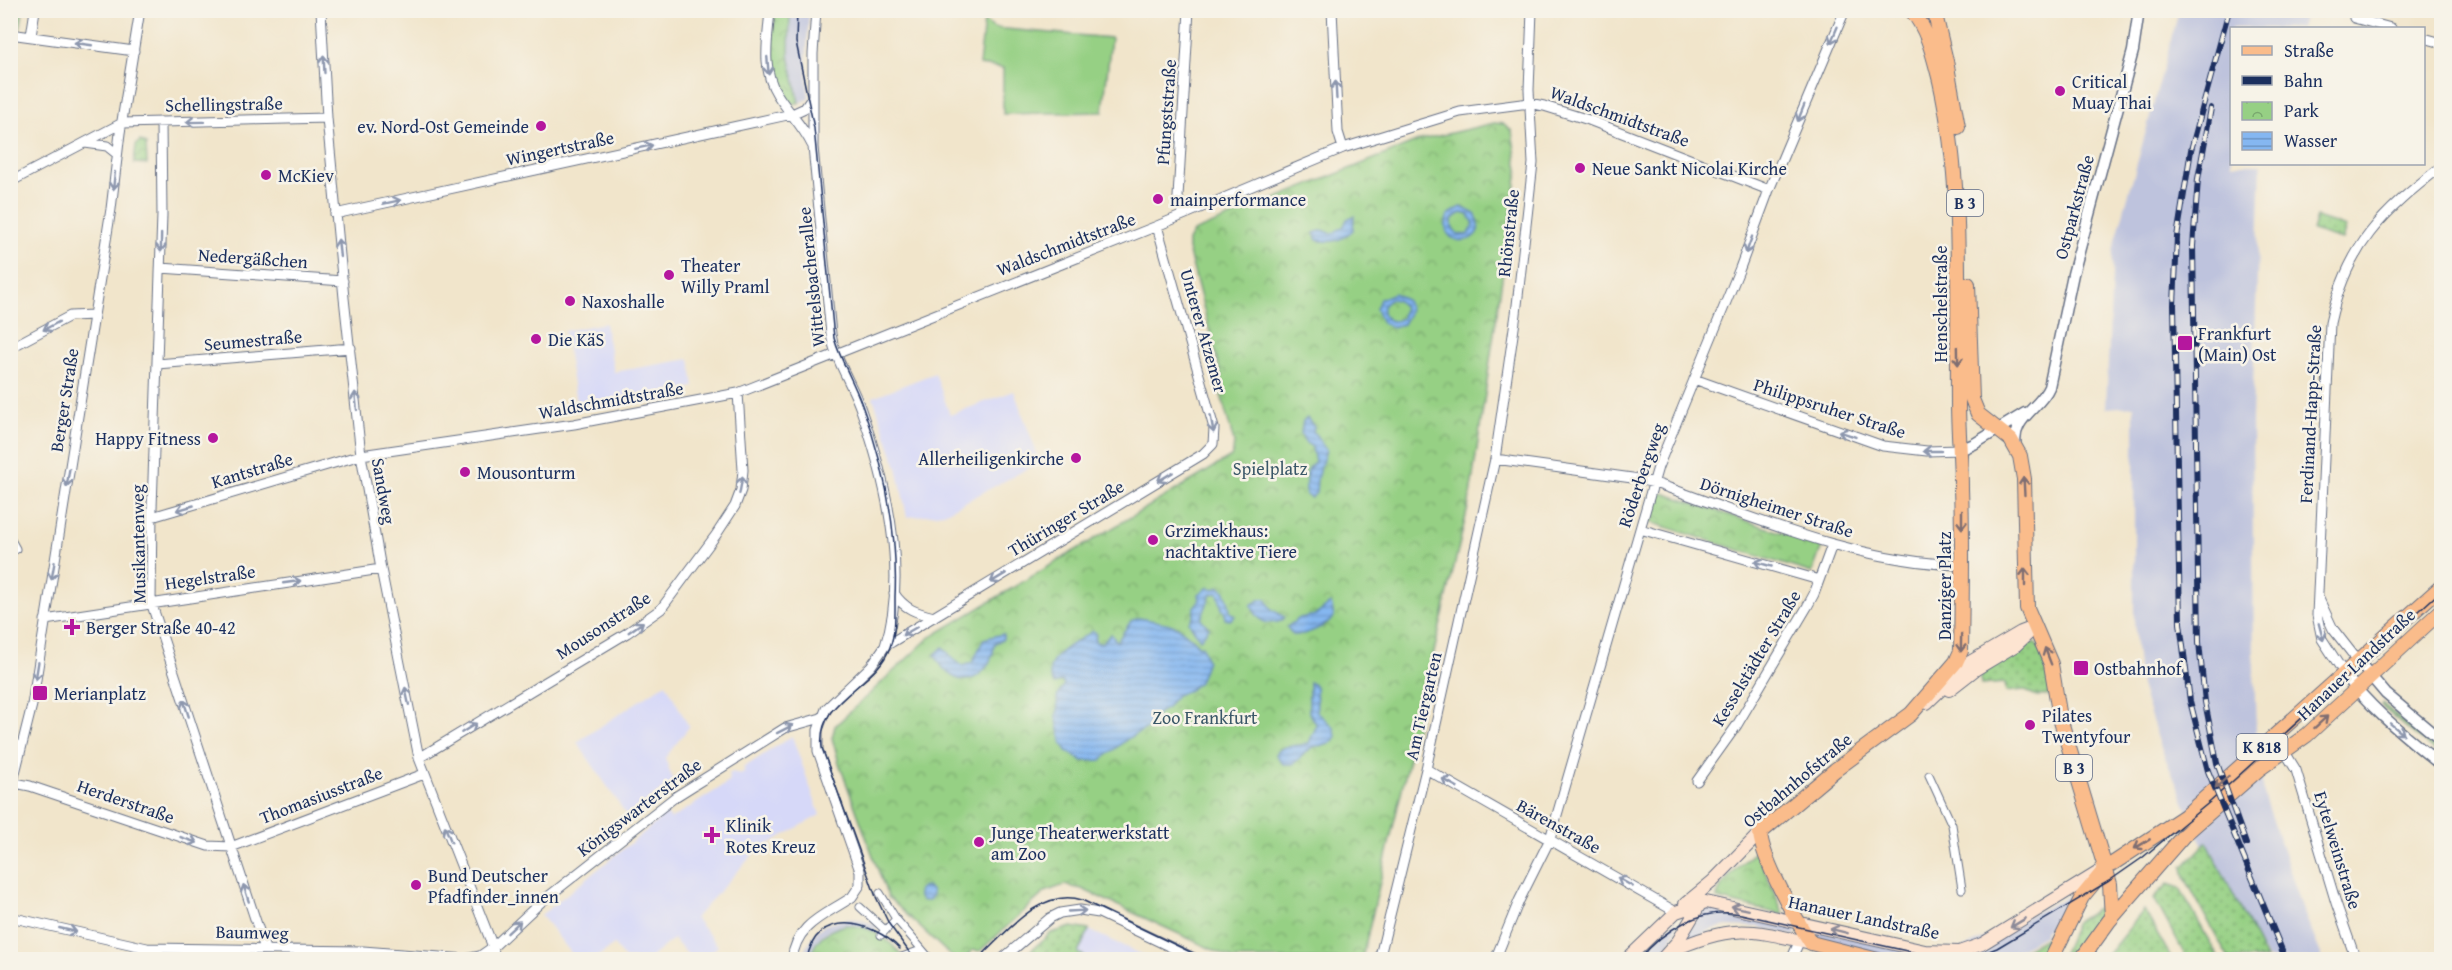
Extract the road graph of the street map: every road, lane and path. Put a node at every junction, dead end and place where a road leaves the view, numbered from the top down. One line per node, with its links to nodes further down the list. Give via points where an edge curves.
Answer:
1 (35, 10): 16 (street)
2 (140, 10): 19 (street, Berger Straße)
3 (321, 10): 23 (street, Sandweg, one-way to 3)
4 (770, 10): 22 (street, Wittelsbacherallee, one-way to 22, via 768,73)
5 (816, 10): 20 (street, Wittelsbacherallee)
6 (1189, 10): 34 (street, Pfungststraße, via 1178,197)
7 (1332, 10): 28 (street, one-way to 7, via 1338,132)
8 (1532, 10): 21 (street, Rhönstraße)
9 (1845, 10): 32 (street, Röderbergweg, one-way to 32)
10 (1911, 10): 50 (main road, Henschelstraße / B 3, one-way to 50, via 1932,51 1948,117 1954,164)
11 (1934, 10): 46 (main road, Henschelstraße / B 3, via 1954,100 1964,179 1971,395 1978,414)
12 (2139, 10): 45 (street, Ostparkstraße, via 2133,51 2073,274 2049,387)
13 (2356, 10): 14 (street, via 2354,18)
14 (2387, 27)
15 (10, 34): 16 (street)
16 (31, 36): 19 (street, one-way to 16)
17 (2425, 38): 18 (street)
18 (2442, 43)
19 (134, 51): 25 (street, Berger Straße)
20 (812, 98): 22 (street, via 802,110); 27 (street, Wittelsbacherallee)
21 (1529, 103): 28 (street, Waldschmidtstraße, via 1460,112); 32 (street, Waldschmidtstraße, via 1589,120); 51 (street, Rhönstraße, via 1533,163)
22 (792, 114): 27 (street, Wittelsbacherallee); 33 (street, Wingertstraße, one-way to 22)
23 (327, 118): 24 (street, Schellingstraße, one-way to 24); 33 (street, Sandweg)
24 (161, 122): 25 (street, Schellingstraße); 36 (street, Musikantenweg, one-way to 36)
25 (122, 123): 26 (street); 29 (street, Berger Straße)
26 (85, 142): 29 (street, via 107,146); 31 (street)
27 (813, 147): 41 (street, Wittelsbacherallee)
28 (1343, 148): 34 (street, Waldschmidtstraße)
29 (117, 154): 38 (street, Berger Straße, one-way to 38)
30 (2442, 166): 61 (street, Ferdinand-Happ-Straße, via 2397,201 2367,234 2334,304 2328,345)
31 (10, 182)
32 (1769, 190): 43 (street, Röderbergweg, one-way to 43)
33 (335, 214): 37 (street, Sandweg, one-way to 33)
34 (1183, 214): 35 (street, Waldschmidtstraße)
35 (1156, 226): 41 (street, Waldschmidtstraße); 47 (street, Unterer Atzemer, one-way to 47, via 1214,428)
36 (160, 268): 37 (street, Nedergäßchen); 42 (street, Musikantenweg)
37 (342, 281): 40 (street, Sandweg)
38 (94, 315): 39 (street, one-way to 39, via 70,316); 65 (street, Berger Straße, one-way to 65)
39 (10, 348)
40 (351, 348): 42 (street, Seumestraße); 49 (street, Sandweg, one-way to 40)
41 (836, 354): 44 (street, Waldschmidtstraße); 60 (street, Wittelsbacherallee, via 860,405 876,457 889,513)
42 (158, 364): 53 (street, Musikantenweg)
43 (1694, 379): 50 (street, Philippsruher Straße, one-way to 43, via 1883,446); 52 (street, Röderbergweg)
44 (738, 393): 49 (street, Waldschmidtstraße, via 574,424); 76 (street, Mousonstraße, one-way to 44, via 662,609 716,535 741,490)
45 (2032, 408): 46 (street, Ostparkstraße); 48 (street, Ostparkstraße, via 2017,428)
46 (1998, 429): 48 (main road, B 3); 50 (street)
47 (1213, 444): 64 (street, Thüringer Straße, one-way to 64, via 1203,454)
48 (2016, 447): 66 (main road, B 3, one-way to 48, via 2026,601 2024,479)
49 (361, 455): 53 (street, Kantstraße, one-way to 53); 57 (street, Sandweg)
50 (1961, 456): 56 (main road, Danziger Platz / B 3, one-way to 56)
51 (1495, 459): 52 (street, Dörnigheimer Straße); 78 (street, Am Tiergarten)
52 (1655, 483): 54 (street, Röderbergweg); 55 (street, Dörnigheimer Straße)
53 (152, 517): 62 (street, Musikantenweg)
54 (1640, 528): 58 (street, one-way to 54); 85 (street, Röderbergweg)
55 (1832, 545): 56 (street, Dörnigheimer Straße, via 1912,562); 58 (street, Kesselstädter Straße)
56 (1962, 565): 72 (main road, Danziger Platz / B 3, one-way to 72, via 1961,653)
57 (381, 569): 62 (street, Hegelstraße, one-way to 57); 76 (street, Sandweg, one-way to 57)
58 (1819, 580): 81 (street, Kesselstädter Straße, via 1815,594 1737,725)
59 (2442, 586): 68 (main road, Hanauer Landstraße / K 818)
60 (894, 593): 64 (street, via 911,610); 67 (street, Wittelsbacherallee)
61 (2318, 597): 68 (street, Ferdinand-Happ-Straße, via 2333,629); 69 (street, Ferdinand-Happ-Straße, one-way to 69, via 2319,632)
62 (152, 602): 65 (street, Hegelstraße); 86 (street, Musikantenweg, one-way to 62)
63 (2442, 610): 70 (main road, Hanauer Landstraße / K 818)
64 (934, 617): 67 (street, Thüringer Straße, one-way to 67)
65 (45, 620): 82 (street, Berger Straße, one-way to 82, via 32,705)
66 (2034, 627): 72 (main road, B 3, via 2016,645); 87 (main road, B 3, one-way to 66, via 2060,718 2051,663)
67 (885, 646): 73 (street, Thüringer Straße, via 876,661)
68 (2358, 661): 69 (main road, Hanauer Landstraße / K 818); 70 (street)
69 (2344, 673): 71 (street); 87 (main road, Hanauer Landstraße / K 818, one-way to 87, via 2185,816)
70 (2369, 676): 71 (main road, Hanauer Landstraße / K 818); 74 (street)
71 (2356, 689): 75 (main road, Hanauer Landstraße / K 818, one-way to 71); 77 (street, one-way to 77, via 2387,721)
72 (1916, 711): 84 (main road, Ostbahnhofstraße / B 3, via 1843,763)
73 (821, 718): 100 (street, Königswarterstraße, one-way to 73, via 540,903 675,796 785,728); 106 (street, via 819,751 860,871 860,885 855,894 808,925 797,940)
74 (2442, 741)
75 (2285, 752): 95 (main road, Hanauer Landstraße / K 818, via 2259,769 2184,836); 118 (street, Eytelweinstraße, via 2296,770)
76 (419, 758): 79 (street, Sandweg)
77 (2442, 766)
78 (1426, 769): 85 (street, Bärenstraße, one-way to 78); 110 (street, Am Tiergarten)
79 (424, 774): 86 (street, Thomasiusstraße); 100 (street, Sandweg, one-way to 79)
80 (1929, 775): 89 (street, via 1952,825)
81 (1697, 781)
82 (12, 783): 83 (street, Berger Straße); 86 (street, Herderstraße, one-way to 86, via 208,846)
83 (10, 793)
84 (1761, 833): 88 (main road, Ostbahnhofstraße); 97 (main road, via 1765,852)
85 (1550, 839): 93 (street, Bärenstraße, one-way to 85); 111 (street, Röderbergweg)
86 (231, 847): 101 (street, Musikantenweg, one-way to 86)
87 (2106, 868): 95 (main road, B 3); 97 (main road, Hanauer Landstraße, one-way to 97, via 1991,939 1959,952 1925,951); 116 (main road, Hanauer Landstraße, via 2082,897)
88 (1713, 881): 91 (main road, Ostbahnhofstraße); 93 (main road, Ostbahnhofstraße)
89 (1962, 889)
90 (880, 893): 96 (street)
91 (1701, 903): 93 (main road, Hanauer Landstraße); 97 (main road, Hanauer Landstraße, one-way to 91); 99 (main road, Hanauer Landstraße)
92 (860, 907): 96 (street, via 882,932)
93 (1676, 912): 99 (main road, via 1680,921); 112 (main road, Hanauer Landstraße)
94 (10, 917): 101 (street, Baumweg, one-way to 101, via 147,948)
95 (2112, 917): 117 (main road, Hanauer Landstraße)
96 (896, 919): 102 (street)
97 (1797, 921): 98 (main road)
98 (1806, 942): 99 (main road, Hanauer Landstraße, via 1746,930 1709,935); 114 (street); 115 (main road, Hanauer Landstraße)
99 (1674, 946): 113 (main road, Hanauer Landstraße)
100 (493, 947): 103 (street, Baumweg, via 466,959); 105 (street, Sandweg)
101 (265, 949): 103 (street, Baumweg)
102 (921, 950): 104 (street); 107 (street)
103 (361, 955)
104 (903, 957)
105 (495, 960)
106 (792, 960)
107 (931, 960)
108 (1001, 960): 109 (street, one-way to 109, via 1056,915 1077,910 1099,913)
109 (1198, 960)
110 (1379, 960)
111 (1495, 960)
112 (1626, 960)
113 (1661, 960)
114 (1791, 960)
115 (1878, 960)
116 (2051, 960)
117 (2081, 960)
118 (2356, 960)

